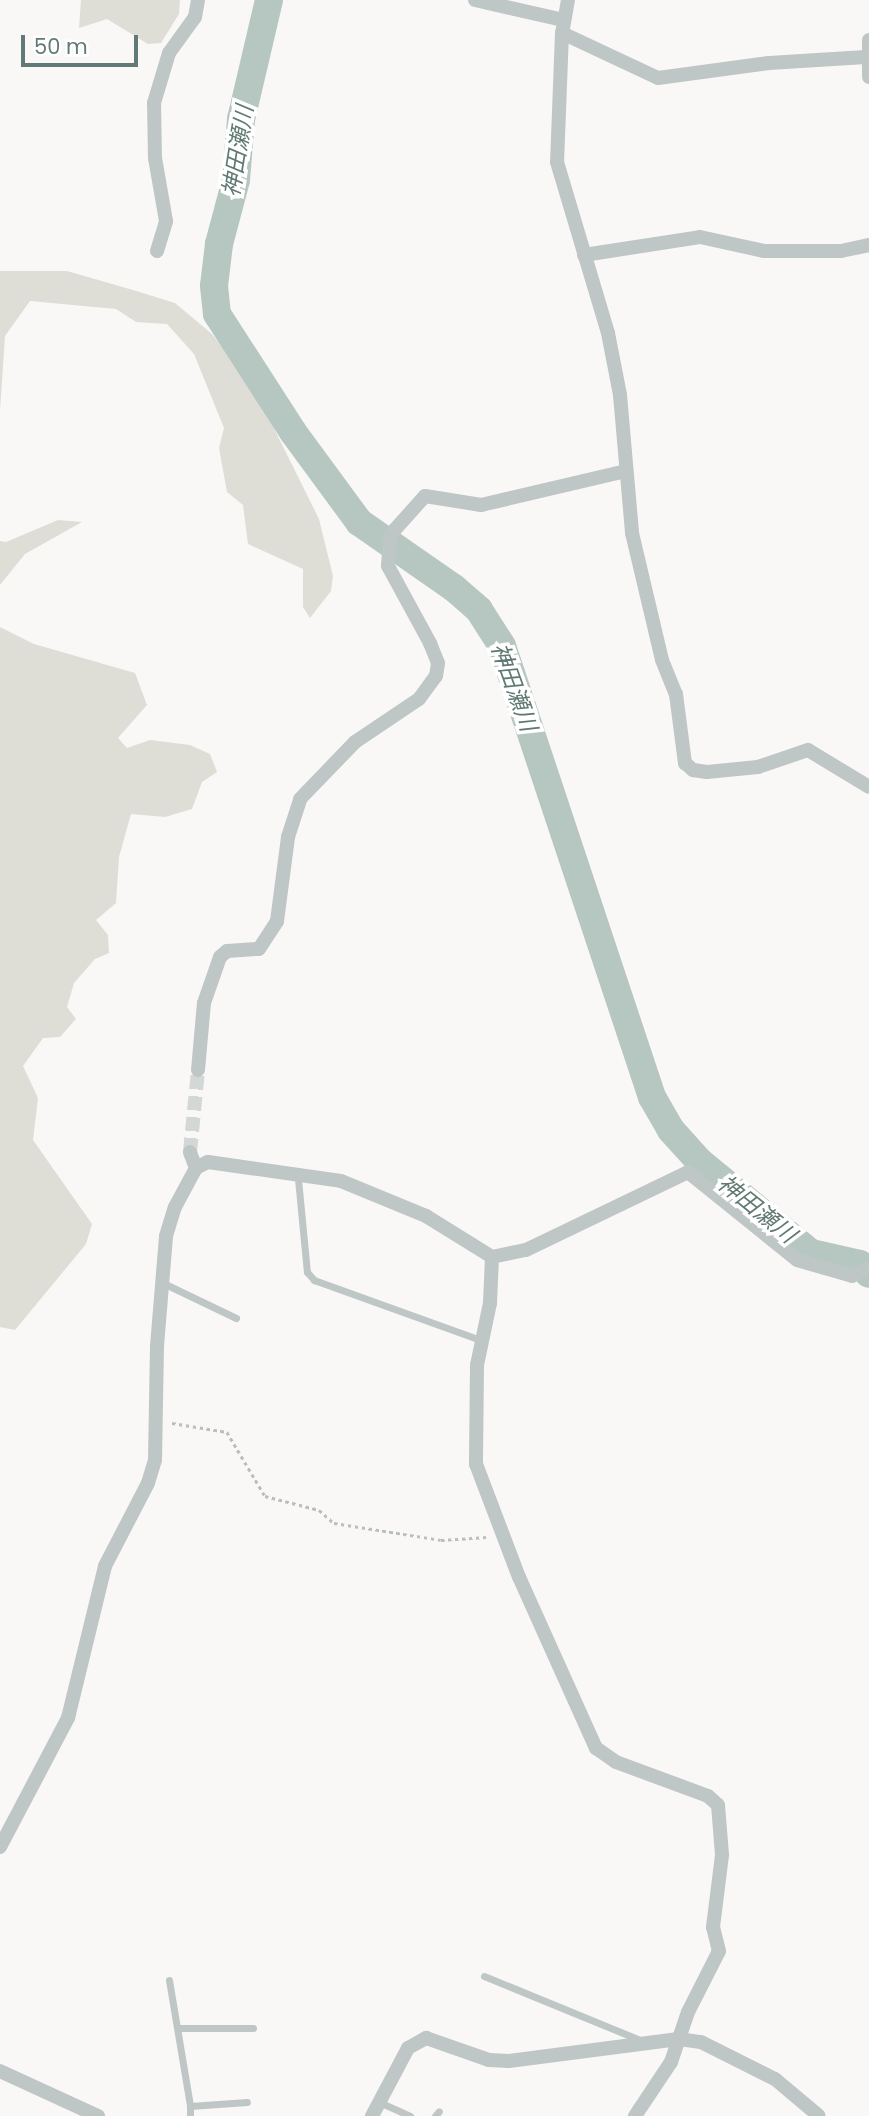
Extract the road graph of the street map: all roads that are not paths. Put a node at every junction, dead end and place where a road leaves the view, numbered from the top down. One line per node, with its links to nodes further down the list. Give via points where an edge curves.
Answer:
1 (198, 0): 9 (street, via 194,18 169,53 154,103 155,158 166,221)
2 (475, 0): 4 (street)
3 (568, 0): 4 (street)
4 (563, 26): 6 (street, via 658,78 769,63); 10 (street, via 557,162)
5 (869, 40): 6 (street)
6 (866, 57): 7 (street)
7 (869, 78)
8 (869, 245): 10 (street, via 841,251 764,251 700,237)
9 (157, 251)
10 (584, 255): 11 (street, via 618,383)
11 (626, 471): 12 (street, via 632,533 662,660 676,694 685,763 707,772 758,767 808,750); 13 (street, via 481,505 425,496 388,541 388,566 434,653 436,676 419,699 355,742 300,799 288,837 277,921 259,949 227,951 220,957 204,1003)
12 (869, 787)
13 (198, 1070)
14 (190, 1152): 15 (street)
15 (196, 1168): 16 (street, via 208,1163); 19 (street, via 174,1207)
16 (298, 1178): 17 (street, via 341,1181 426,1216); 21 (lane, via 307,1272 314,1280)
17 (492, 1257): 18 (street, via 526,1250 688,1172 797,1260 852,1276); 21 (street, via 490,1303)
18 (864, 1270)
19 (162, 1282): 20 (lane); 22 (street, via 158,1422 148,1483 105,1566 68,1718)
20 (236, 1318)
21 (481, 1340): 27 (street, via 476,1464 596,1748 616,1762 708,1796 718,1805 722,1855 713,1927 719,1951)
22 (0, 1847)
23 (484, 1976): 28 (lane)
24 (169, 1980): 25 (lane)
25 (180, 2028): 26 (lane); 32 (lane)
26 (253, 2028)
27 (679, 2039): 28 (street); 37 (street, via 671,2062); 38 (street, via 701,2042 775,2079)
28 (646, 2043): 31 (street, via 509,2061 489,2060 426,2038 415,2040)
29 (0, 2071): 33 (street)
30 (247, 2102): 32 (lane)
31 (379, 2102): 35 (street); 36 (lane)
32 (190, 2106): 34 (lane)
33 (98, 2116)
34 (190, 2116)
35 (372, 2116)
36 (410, 2116)
37 (635, 2116)
38 (819, 2116)

